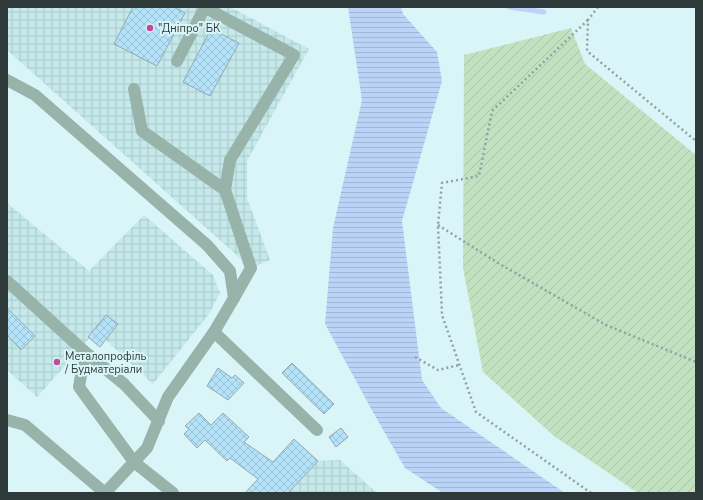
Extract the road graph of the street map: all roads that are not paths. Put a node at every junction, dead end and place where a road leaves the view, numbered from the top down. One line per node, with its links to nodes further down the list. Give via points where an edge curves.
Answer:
1 (204, 7): 2 (street); 5 (street, via 294,55 230,160)
2 (177, 61)
3 (7, 80): 7 (street, via 35,95 207,244 230,271)
4 (134, 89): 5 (street, via 142,131)
5 (226, 190): 7 (street, via 251,268)
6 (7, 280): 9 (street)
7 (234, 298): 8 (street)
8 (214, 332): 11 (street, via 168,397); 12 (street)
9 (85, 352): 11 (street, via 124,384); 13 (street, via 79,386)
10 (7, 420): 14 (street, via 25,426)
11 (159, 421): 13 (street, via 148,448)
12 (317, 430)
13 (134, 462): 14 (street); 15 (street)
14 (105, 493)
15 (173, 493)

